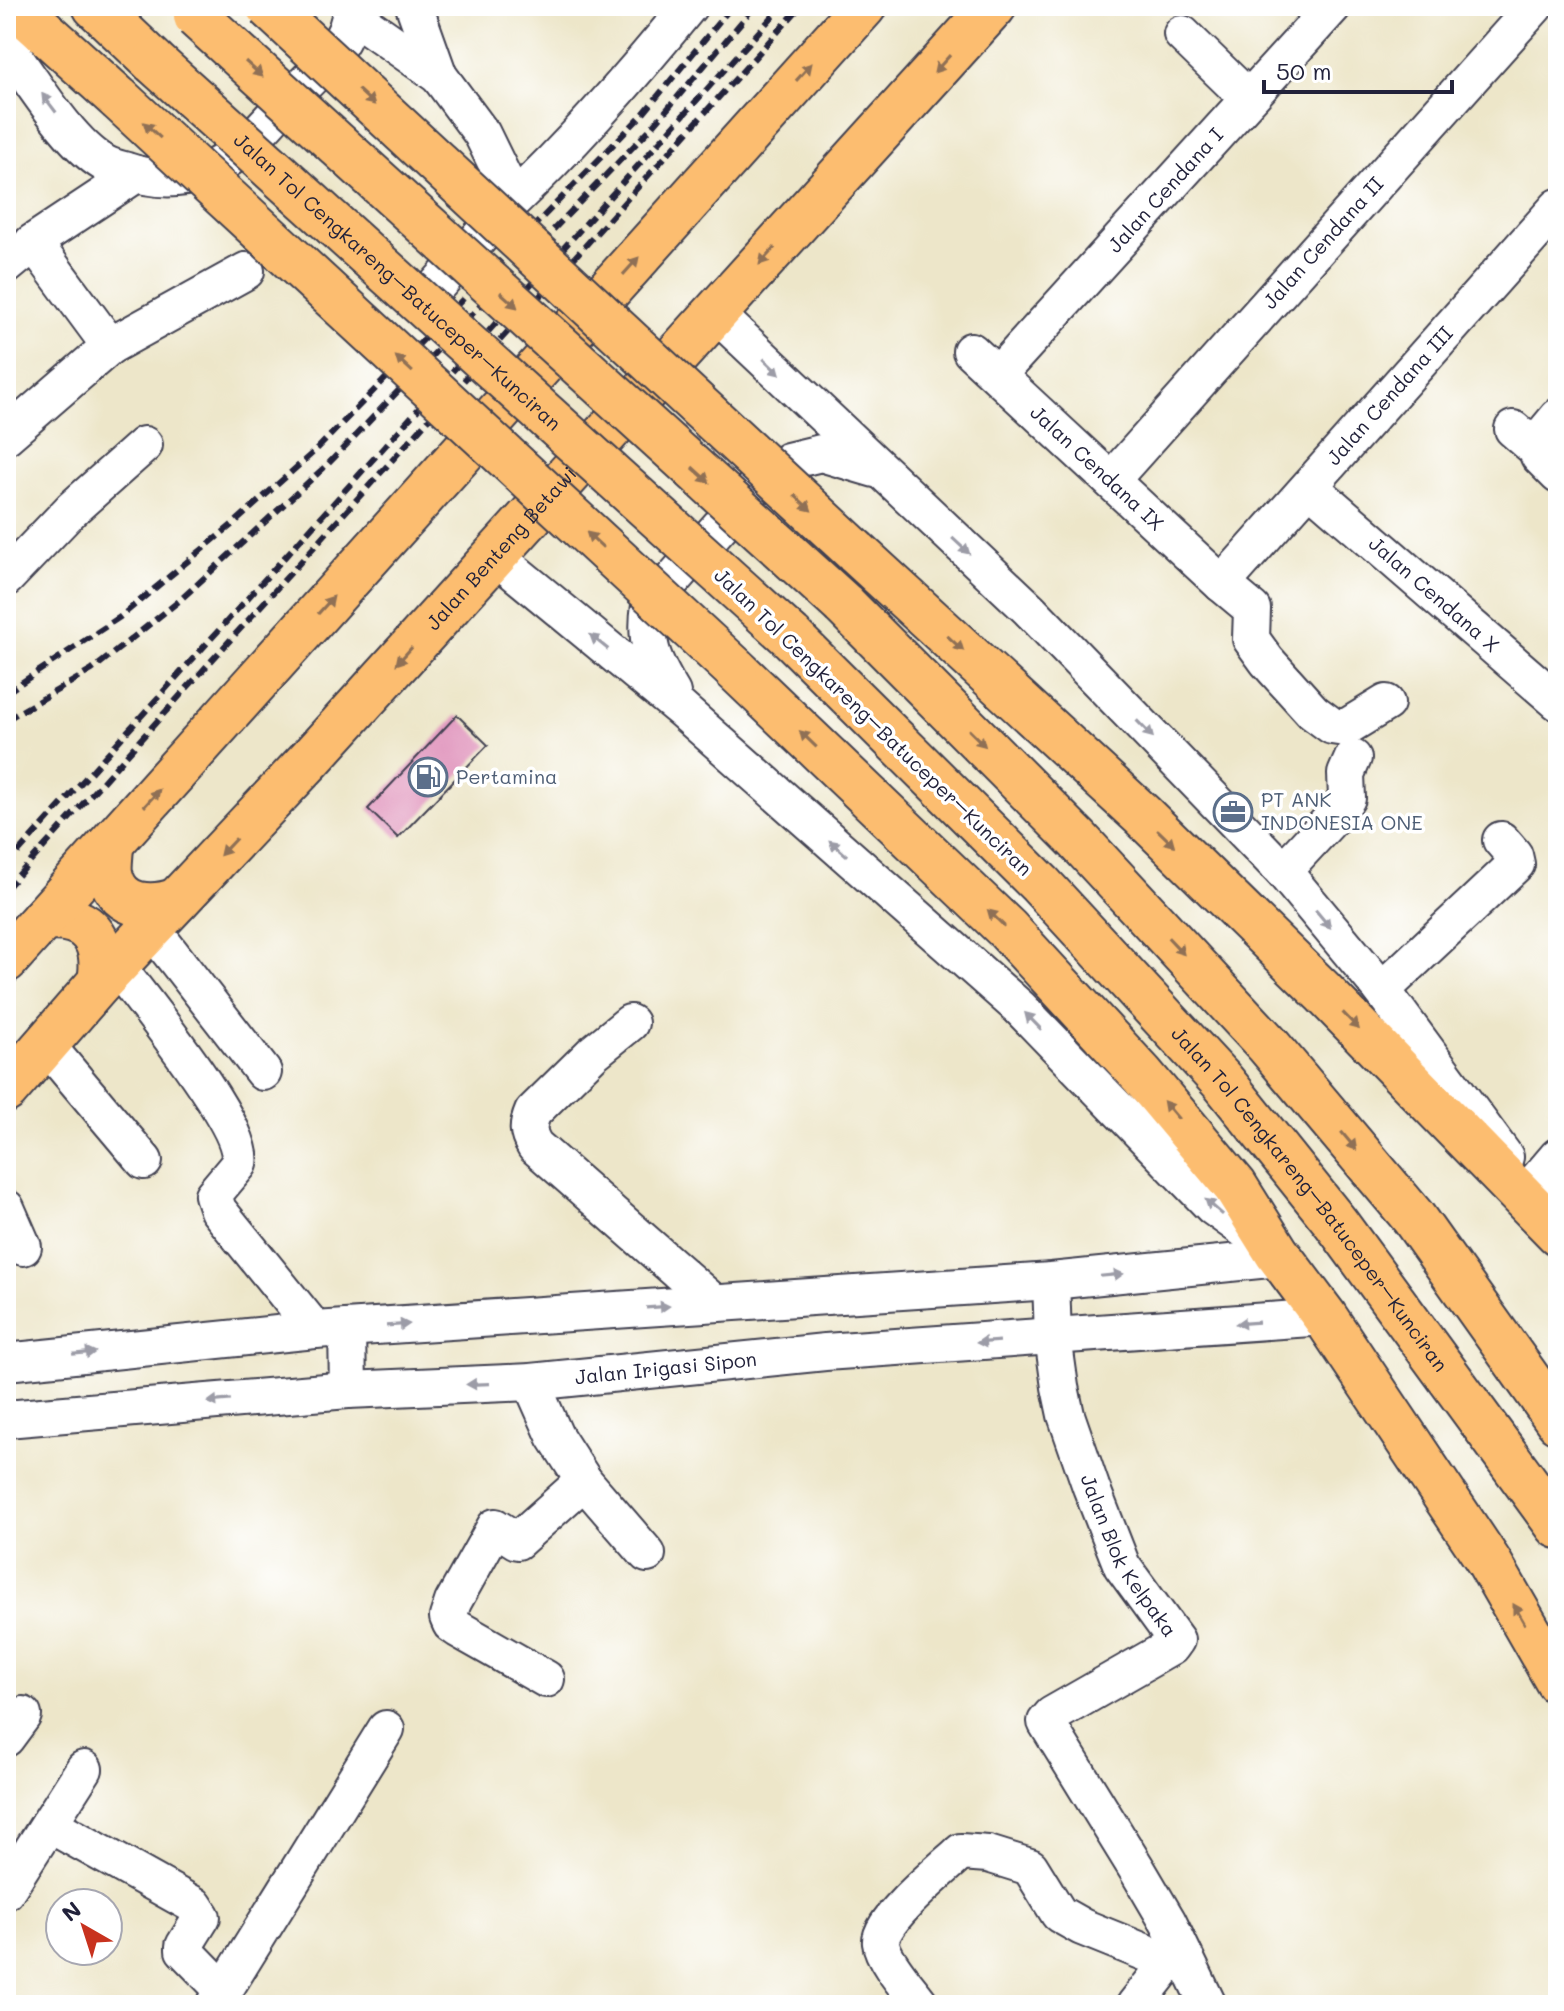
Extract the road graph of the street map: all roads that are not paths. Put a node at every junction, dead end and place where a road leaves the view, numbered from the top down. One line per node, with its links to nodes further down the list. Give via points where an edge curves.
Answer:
1 (16, 6): 58 (main road, one-way to 1, bridge, via 1235,1186 1141,1074 1007,929 735,669)
2 (95, 6): 69 (main road, Jalan Tol Cengkareng–Batuceper–Kunciran, bridge, via 791,637 1050,895 1223,1082 1336,1223)
3 (268, 6): 56 (main road, one-way to 56, bridge, via 1142,815)
4 (414, 6): 14 (street)
5 (689, 6): 17 (street, via 634,74)
6 (864, 6): 41 (main road, one-way to 6)
7 (994, 6): 22 (main road, Jalan Benteng Betawi, one-way to 22)
8 (1333, 6): 15 (street, Jalan Cendana I)
9 (1535, 6): 31 (street, Jalan Cendana II)
10 (351, 10): 14 (street); 16 (street, via 341,40 325,63 232,156 200,174 174,180)
11 (191, 11): 67 (main road, one-way to 67, bridge, via 843,604 1078,840 1268,1045 1413,1217)
12 (1182, 34): 15 (street)
13 (6, 46): 16 (street, one-way to 13, via 105,164 73,136)
14 (439, 76): 17 (street, via 482,134)
15 (1248, 98): 25 (street, Jalan Cendana I)
16 (136, 174): 19 (street)
17 (510, 203): 21 (street)
18 (1558, 207): 32 (street, Jalan Cendana III)
19 (19, 254): 23 (street)
20 (246, 271): 23 (street)
21 (425, 299)
22 (715, 313): 30 (street, one-way to 30); 33 (main road, Jalan Benteng Betawi)
23 (110, 346): 27 (street)
24 (971, 351): 25 (street, Jalan Cendana IX)
25 (1000, 377): 31 (street, Jalan Cendana IX)
26 (1558, 417): 29 (street)
27 (6, 436)
28 (144, 445): 34 (street)
29 (1536, 451)
30 (880, 470): 38 (street, via 821,453 788,461 760,481 650,605 646,630 652,660); 42 (street, one-way to 42, via 1029,609)
31 (1111, 480): 35 (street, Jalan Cendana IX)
32 (1310, 487): 35 (street, Jalan Cendana III); 36 (street, Jalan Cendana X)
33 (495, 556): 38 (street, one-way to 33); 43 (main road, Jalan Benteng Betawi, one-way to 43)
34 (6, 578)
35 (1222, 584): 37 (street, Jalan Cendana IX, via 1252,609 1251,639 1267,661 1332,726 1345,728)
36 (1558, 702)
37 (1386, 703)
38 (681, 709): 58 (street, one-way to 38, via 1213,1207 1020,1008)
39 (1353, 758): 42 (street, via 1346,774 1347,798)
40 (1501, 840): 47 (street, via 1516,864)
41 (111, 844): 43 (main road, via 111,877 117,889 132,903 162,906); 44 (main road)
42 (1283, 871): 47 (street, one-way to 47)
43 (164, 914): 46 (main road, Jalan Benteng Betawi); 50 (street)
44 (43, 919): 45 (main road); 46 (main road, via 68,918 96,938)
45 (7, 959)
46 (108, 974): 49 (main road, Jalan Benteng Betawi); 63 (street, via 205,1083 238,1150 239,1164 213,1195 218,1210)
47 (1382, 990): 54 (street)
48 (630, 1023): 60 (street, via 533,1112 529,1136)
49 (47, 1046): 51 (main road, Jalan Benteng Betawi); 53 (street)
50 (263, 1072)
51 (6, 1090)
52 (1558, 1156): 54 (street)
53 (144, 1161)
54 (1529, 1190): 56 (street)
55 (6, 1208): 57 (street)
56 (1558, 1231)
57 (23, 1247)
58 (1280, 1258): 59 (street, Jalan Irigasi Sipon, one-way to 58); 61 (main road)
59 (1051, 1284): 60 (street, Jalan Irigasi Sipon); 62 (street, Jalan Blok Kelpaka)
60 (714, 1303): 63 (street, Jalan Irigasi Sipon, one-way to 60)
61 (1323, 1314): 62 (street, Jalan Irigasi Sipon, one-way to 62); 72 (main road, one-way to 61, via 1489,1562)
62 (1053, 1335): 65 (street, Jalan Irigasi Sipon, one-way to 65); 77 (street, Jalan Blok Kelpaka, via 1066,1415 1113,1548 1176,1640 1046,1722 1168,1922)
63 (341, 1353): 64 (street, Jalan Irigasi Sipon, one-way to 63); 65 (street, Jalan Irigasi Sipon, one-way to 63); 66 (street, Jalan Irigasi Sipon, one-way to 66)
64 (6, 1362)
65 (531, 1382): 68 (street, via 555,1436)
66 (6, 1419)
67 (1556, 1419)
68 (584, 1481): 70 (street); 71 (street, via 517,1541 495,1527 448,1617 458,1629)
69 (1558, 1526)
70 (647, 1554)
71 (546, 1679)
72 (1558, 1682)
73 (386, 1729): 78 (street)
74 (84, 1769): 75 (street)
75 (49, 1824): 76 (street); 78 (street, via 194,1905 202,1917 184,1950)
76 (6, 1891)
77 (1175, 1957): 79 (street, via 1082,1927 1059,1914 1030,1867 961,1852 881,1936 886,1957); 80 (street); 81 (street, Jalan Blok Kelpaka)
78 (220, 1998)
79 (921, 2005)
80 (1135, 2005)
81 (1208, 2005)

